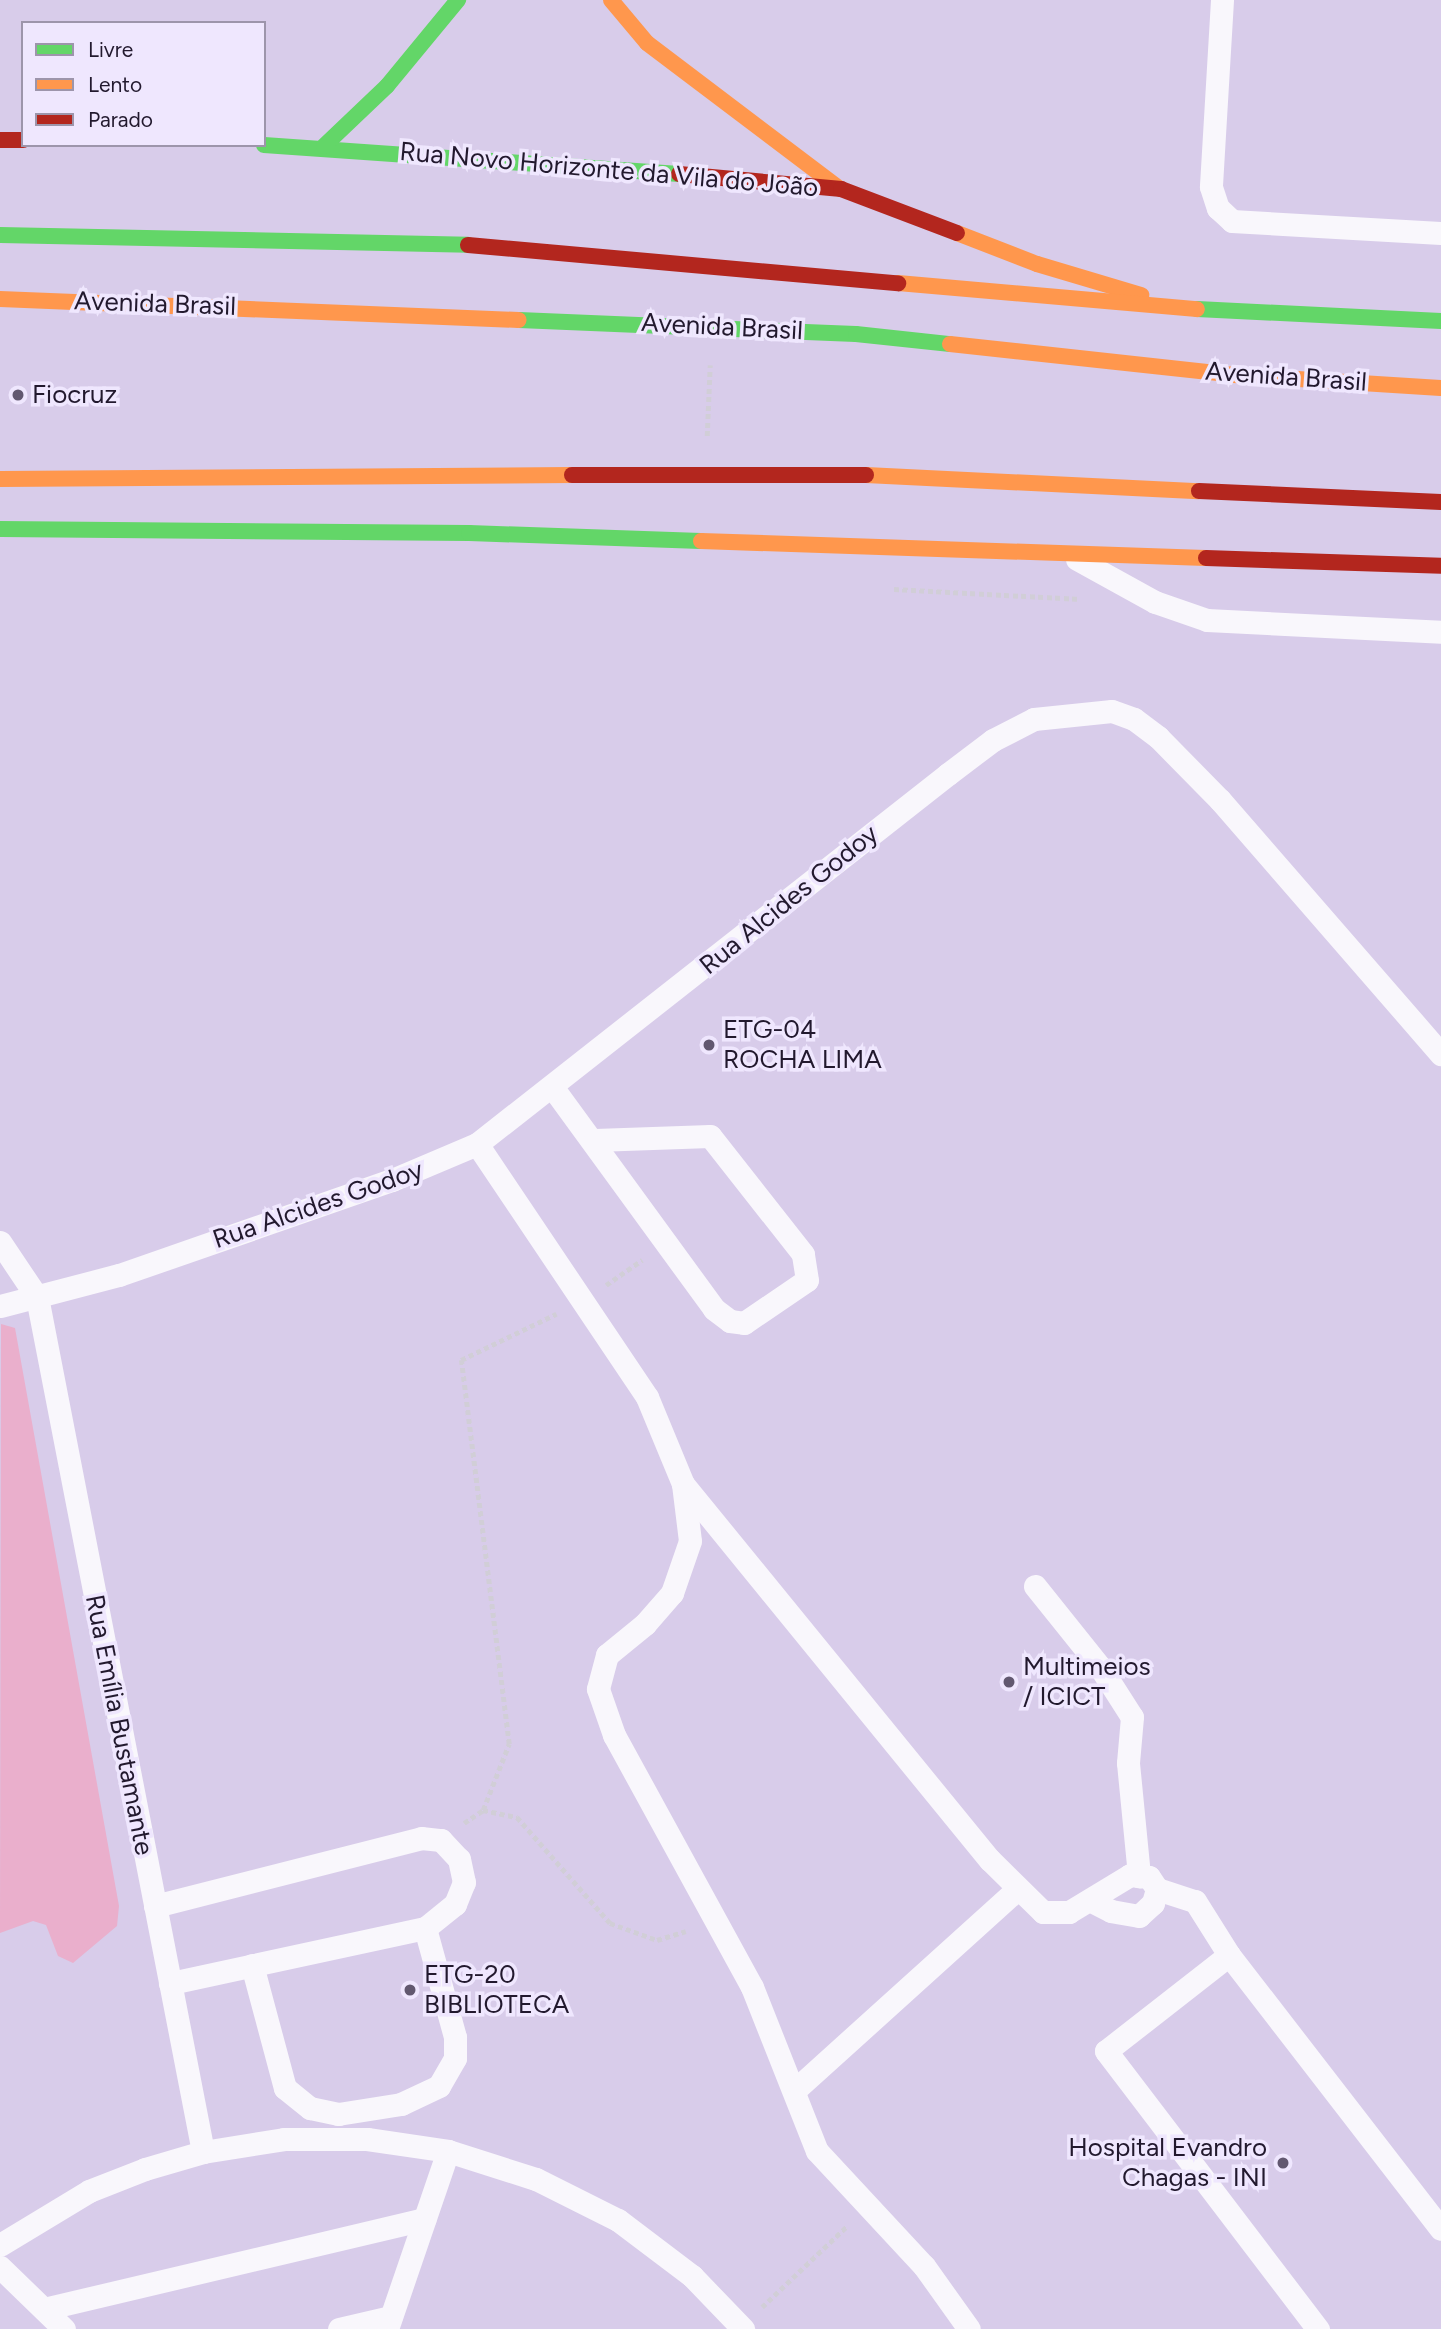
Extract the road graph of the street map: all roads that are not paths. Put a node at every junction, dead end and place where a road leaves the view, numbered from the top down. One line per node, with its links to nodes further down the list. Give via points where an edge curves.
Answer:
1 (458, 0): 7 (main road, via 387,86)
2 (611, 0): 8 (main road, via 647,43)
3 (1222, 0): 9 (lane, via 1211,187 1218,208 1232,220)
4 (0, 140): 5 (main road)
5 (21, 141)
6 (266, 145): 7 (main road, Rua Novo Horizonte da Vila do João)
7 (324, 146): 8 (main road, Rua Novo Horizonte da Vila do João)
8 (841, 189): 12 (main road, Rua Novo Horizonte da Vila do João, via 1037,264)
9 (1441, 233)
10 (0, 235): 12 (main road, via 420,241)
11 (0, 299): 14 (main road, Avenida Brasil, via 856,334 1234,375)
12 (1186, 308): 13 (main road)
13 (1441, 321)
14 (1441, 388)
15 (0, 479): 16 (main road, via 815,473)
16 (1441, 502)
17 (0, 529): 18 (main road, via 469,533)
18 (1069, 555): 19 (main road); 20 (lane, via 1156,601 1207,620)
19 (1441, 566)
20 (1441, 632)
21 (1441, 1054): 22 (lane, Rua Alcides Godoy, via 1192,769 1134,719 1112,711 1084,711 1034,719 993,740)
22 (553, 1088): 23 (lane); 24 (lane, Rua Alcides Godoy)
23 (595, 1140): 23 (lane, via 714,1309 730,1321 744,1323 807,1280 803,1254 710,1136)
24 (477, 1144): 26 (lane, Rua Alcides Godoy, via 392,1180 132,1270); 28 (lane, via 647,1397)
25 (0, 1242): 26 (lane)
26 (37, 1297): 27 (lane, Rua Alcides Godoy); 33 (lane, Rua Emília Bustamante)
27 (0, 1306)
28 (683, 1485): 31 (lane); 38 (lane, via 690,1541 672,1592 645,1624 607,1655 598,1689 614,1735 752,1987)
29 (1035, 1586): 30 (lane, via 1100,1667 1132,1717 1128,1763)
30 (1148, 1882): 32 (lane, via 1130,1875); 32 (lane, via 1153,1903 1139,1916 1111,1912); 35 (lane, via 1195,1901)
31 (1017, 1889): 32 (lane, via 1043,1912 1069,1912); 38 (lane)
32 (1091, 1901)
33 (155, 1906): 34 (lane, via 421,1838 441,1840 459,1858 464,1882 455,1904); 37 (lane, Rua Emília Bustamante)
34 (425, 1928): 36 (lane); 36 (lane, via 455,2037 455,2058 439,2086 401,2104 338,2114 310,2108 285,2088)
35 (1230, 1955): 42 (lane); 51 (lane, via 1106,2052)
36 (252, 1965): 37 (lane)
37 (170, 1983): 40 (lane, Rua Emília Bustamante)
38 (796, 2089): 50 (lane, via 817,2151 924,2266)
39 (448, 2151): 40 (lane, via 339,2139 284,2139); 41 (lane); 47 (lane, via 536,2179 618,2220 692,2276)
40 (203, 2152): 43 (lane, via 89,2191)
41 (425, 2219): 45 (lane); 46 (lane)
42 (1441, 2229)
43 (0, 2245)
44 (0, 2267): 45 (lane)
45 (44, 2309): 48 (lane)
46 (389, 2323): 49 (lane)
47 (742, 2328)
48 (64, 2329)
49 (339, 2329)
50 (969, 2329)
51 (1318, 2329)

